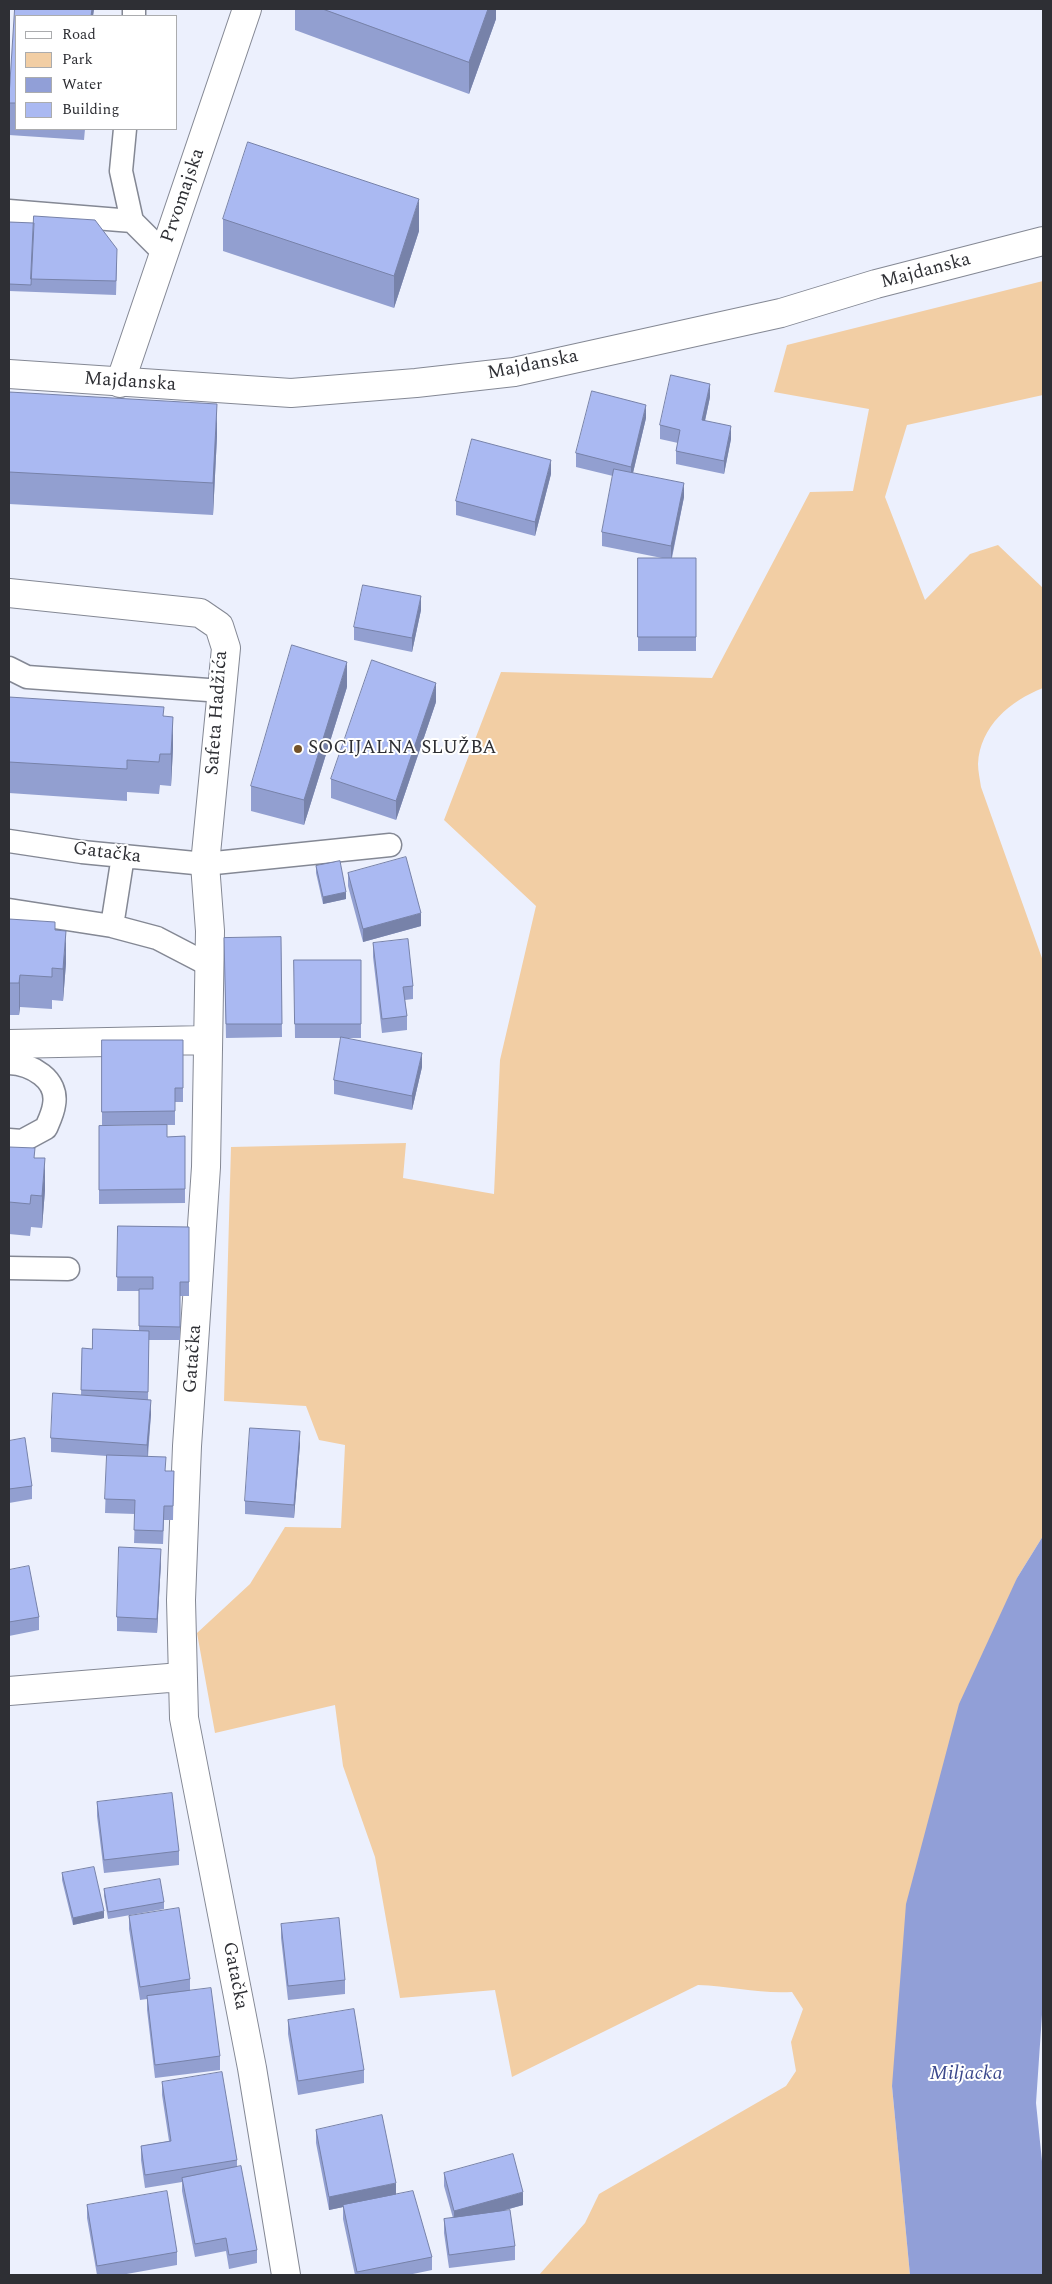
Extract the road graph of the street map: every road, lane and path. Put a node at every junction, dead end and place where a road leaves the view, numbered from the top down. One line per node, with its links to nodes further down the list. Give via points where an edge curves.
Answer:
1 (247, 9): 6 (street, Prvomajska)
2 (125, 130): 4 (lane, via 121,171)
3 (9, 211): 4 (lane)
4 (132, 221): 6 (lane)
5 (1043, 241): 8 (street, Majdanska, via 876,284 781,313 514,372 291,392)
6 (165, 254): 8 (street, Prvomajska)
7 (9, 374): 8 (street, Majdanska)
8 (120, 383)
9 (9, 593): 11 (street, Safeta Hadžića, via 200,613 219,626 226,648)
10 (9, 668): 11 (lane, via 27,677)
11 (222, 691): 15 (street, Safeta Hadžića)
12 (9, 841): 14 (lane, Gatačka)
13 (390, 844): 15 (lane, Gatačka)
14 (122, 856): 15 (lane, Gatačka); 17 (lane)
15 (206, 864): 18 (street, Gatačka)
16 (9, 910): 17 (lane)
17 (112, 926): 18 (lane, via 156,938)
18 (210, 966): 19 (street, Gatačka)
19 (207, 1040): 20 (street); 25 (street, Gatačka, via 206,1168 187,1446)
20 (9, 1044)
21 (9, 1063): 22 (lane, via 23,1064 41,1073 51,1085 55,1104 46,1128 22,1141)
22 (9, 1140)
23 (9, 1268): 24 (lane)
24 (68, 1269)
25 (181, 1677): 26 (street); 27 (street, Gatačka, via 184,1718 252,2068)
26 (9, 1691)
27 (286, 2275)

